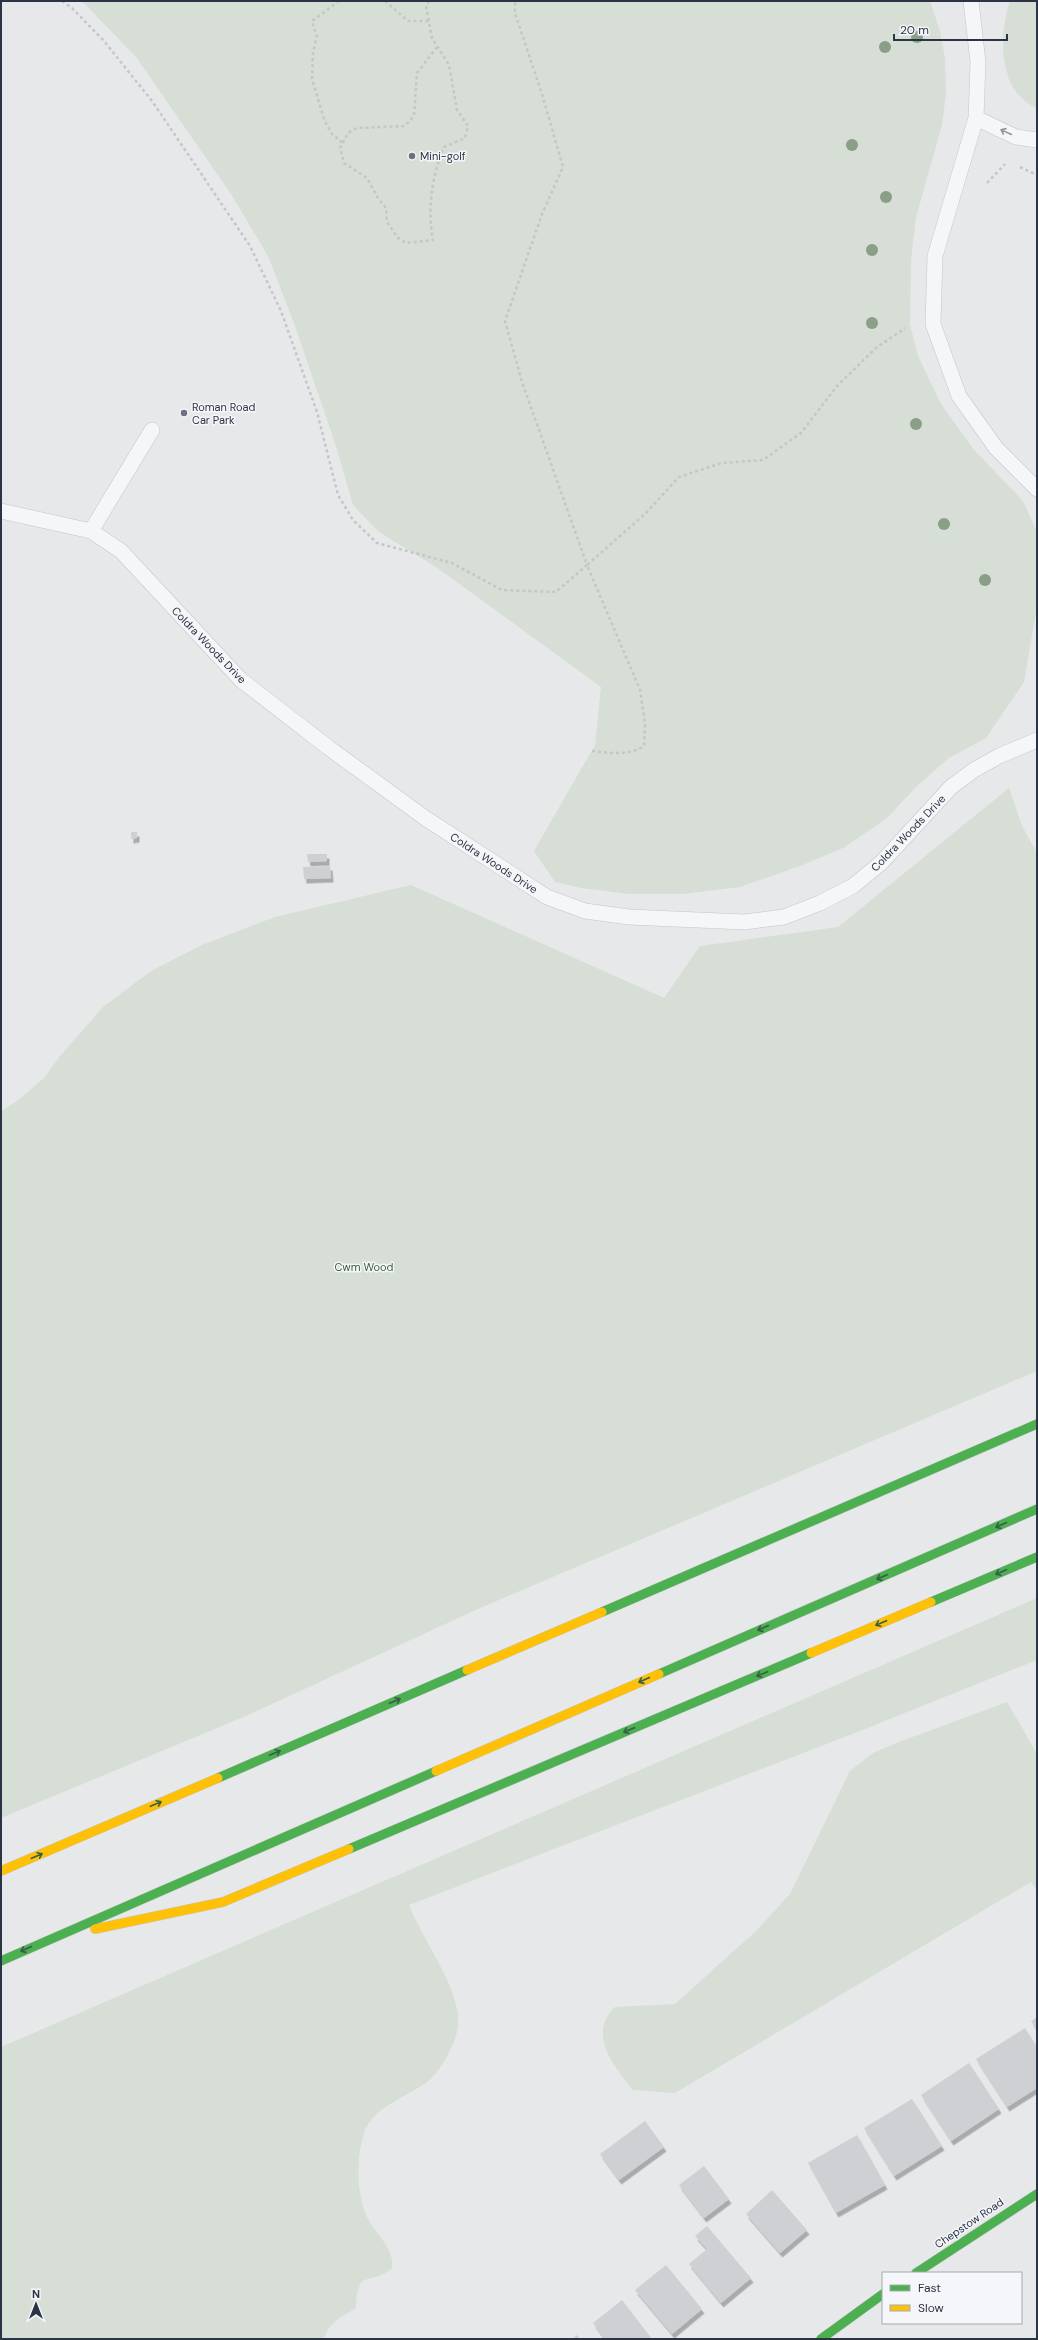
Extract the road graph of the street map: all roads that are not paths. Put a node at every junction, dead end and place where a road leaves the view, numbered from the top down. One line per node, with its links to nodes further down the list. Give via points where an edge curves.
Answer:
1 (972, 1): 2 (lane, via 978,62)
2 (976, 118): 3 (lane, one-way to 2, via 1016,136); 5 (lane, via 935,256 933,324 959,396 996,448)
3 (1037, 140)
4 (152, 430): 7 (lane)
5 (1037, 489)
6 (1, 511): 7 (lane, Coldra Woods Drive)
7 (91, 531): 8 (lane, Coldra Woods Drive, via 121,551 241,680 329,748 425,818 547,897 585,911 629,917 744,922 784,917 820,904 854,886 881,863 951,787 999,756)
8 (1037, 740)
9 (1037, 1424): 12 (main road, one-way to 9)
10 (1037, 1509): 13 (main road, one-way to 13)
11 (1037, 1557): 13 (main road, one-way to 13, via 223,1902)
12 (1, 1871)
13 (51, 1938): 14 (main road, one-way to 14)
14 (1, 1960)
15 (1037, 2194): 16 (main road, Chepstow Road)
16 (918, 2272)
17 (882, 2295): 18 (main road)
18 (821, 2339)

